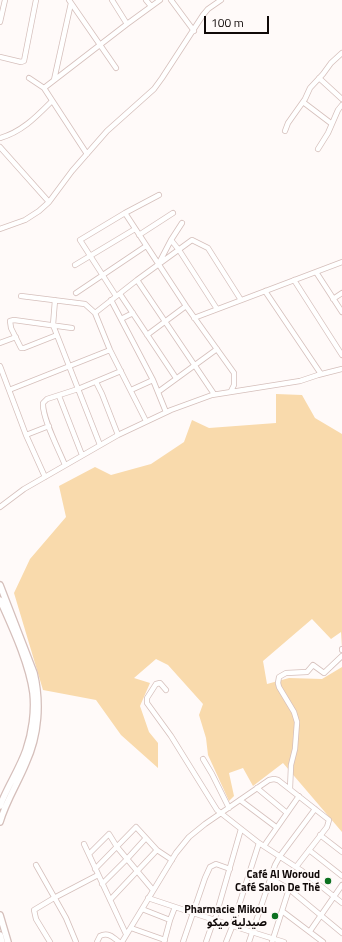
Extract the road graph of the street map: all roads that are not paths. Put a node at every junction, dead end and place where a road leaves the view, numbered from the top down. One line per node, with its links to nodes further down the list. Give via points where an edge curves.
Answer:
1 (5, 0): 10 (street)
2 (36, 0): 15 (street, via 24,61)
3 (112, 0): 11 (street)
4 (146, 0): 9 (street)
5 (160, 0): 9 (street)
6 (171, 0): 12 (street)
7 (221, 0): 12 (street, via 208,9)
8 (70, 2): 13 (street); 19 (street)
9 (151, 6): 11 (street)
10 (0, 22)
11 (127, 24): 13 (street)
12 (194, 31): 30 (street, via 154,89 119,119)
13 (99, 45): 16 (street); 19 (street)
14 (342, 53): 18 (street)
15 (0, 57)
16 (116, 68)
17 (29, 78): 20 (street)
18 (320, 78): 21 (street); 23 (street, via 310,88)
19 (54, 80): 20 (street)
20 (44, 88): 22 (street)
21 (342, 98)
22 (52, 101): 27 (street, via 31,122); 30 (street)
23 (303, 102): 25 (street); 26 (street)
24 (342, 105): 25 (street)
25 (332, 124): 29 (street)
26 (285, 131)
27 (0, 138)
28 (0, 148): 32 (street)
29 (318, 149)
30 (87, 154): 32 (street)
31 (159, 195): 33 (street)
32 (49, 202): 36 (street, via 25,220)
33 (125, 213): 37 (street); 42 (street, via 80,240)
34 (174, 213): 38 (street)
35 (182, 223): 39 (street)
36 (0, 229)
37 (135, 229): 38 (street); 42 (street)
38 (138, 234): 40 (street)
39 (171, 240): 41 (street); 45 (street)
40 (146, 246): 45 (street); 47 (street)
41 (179, 250): 45 (street); 58 (street, via 192,240 208,248); 60 (street)
42 (89, 256): 44 (street); 47 (street)
43 (342, 262): 46 (street)
44 (75, 265)
45 (158, 265): 48 (street); 59 (street)
46 (316, 272): 49 (street); 55 (street)
47 (103, 275): 51 (street); 53 (street)
48 (137, 280): 53 (street); 66 (street)
49 (294, 280): 50 (street); 75 (street)
50 (265, 291): 58 (street); 81 (street)
51 (76, 293)
52 (342, 293): 55 (street)
53 (118, 295): 57 (street); 63 (street)
54 (22, 296): 56 (street)
55 (333, 298): 61 (street)
56 (56, 300): 62 (street, via 85,304); 67 (street)
57 (111, 300): 62 (street); 65 (street)
58 (241, 300): 60 (street)
59 (186, 306): 64 (street); 66 (street)
60 (217, 310): 64 (street)
61 (342, 312)
62 (95, 313): 74 (street)
63 (133, 313): 65 (street); 70 (street)
64 (194, 318): 73 (street)
65 (121, 319): 83 (street)
66 (165, 322): 70 (street); 76 (street)
67 (53, 325): 68 (street); 69 (street); 71 (street, via 11,320 10,325)
68 (72, 328)
69 (57, 335): 71 (street, via 22,348); 78 (street)
70 (147, 335): 82 (street)
71 (16, 337): 72 (street)
72 (0, 343)
73 (217, 349): 76 (street); 89 (street, via 234,373)
74 (110, 350): 78 (street); 80 (street)
75 (342, 355)
76 (194, 365): 82 (street); 90 (street)
77 (0, 366): 86 (street)
78 (70, 367): 85 (street); 86 (street)
79 (342, 369): 81 (street)
80 (121, 371): 84 (street); 87 (street)
81 (321, 374): 89 (street, via 300,382)
82 (176, 378): 88 (street)
83 (153, 380): 87 (street); 88 (street)
84 (96, 382): 85 (street); 96 (street)
85 (78, 389): 91 (street); 97 (street)
86 (9, 390): 95 (street)
87 (131, 390): 93 (street)
88 (158, 392): 92 (street)
89 (231, 392): 90 (street)
90 (214, 394): 92 (street)
91 (59, 396): 94 (street, via 43,403); 98 (street)
92 (166, 412): 93 (street)
93 (146, 421): 96 (street)
94 (49, 426): 95 (street); 99 (street)
95 (26, 435): 100 (street)
96 (118, 435): 97 (street)
97 (100, 445): 98 (street)
98 (82, 455): 99 (street)
99 (65, 465): 100 (street)
100 (45, 477): 101 (street)
101 (0, 506)
102 (0, 585): 116 (main road, via 34,673 38,706 32,747)
103 (0, 600): 111 (main road, via 32,684 33,706 26,749)
104 (342, 656): 108 (street, via 324,673 312,666 306,672 286,673 279,677 279,687 297,722)
105 (166, 690): 114 (street, via 160,683 156,684 147,698 147,703)
106 (203, 759): 112 (street)
107 (257, 788): 108 (street, via 274,779); 110 (street); 115 (street)
108 (290, 789): 109 (street)
109 (299, 796): 113 (street); 115 (street)
110 (240, 800): 112 (street); 117 (street)
111 (0, 806)
112 (228, 808): 114 (street)
113 (315, 809): 119 (street, via 329,820); 129 (street)
114 (220, 813): 118 (street); 131 (street, via 195,831)
115 (287, 813): 117 (street)
116 (0, 822)
117 (276, 827): 123 (street)
118 (241, 829): 121 (street); 135 (street)
119 (320, 835): 126 (street); 127 (street)
120 (146, 838): 124 (street, via 136,827); 125 (street); 130 (street)
121 (259, 843): 123 (street); 157 (street)
122 (84, 844): 128 (street)
123 (264, 846): 129 (street)
124 (117, 847): 128 (street, via 109,834); 130 (street); 134 (street)
125 (157, 850): 131 (street); 136 (street)
126 (309, 850): 133 (street); 138 (street)
127 (342, 852)
128 (89, 854): 134 (street)
129 (280, 856): 133 (street); 139 (street)
130 (127, 859): 136 (street); 140 (street)
131 (172, 860): 143 (street)
132 (36, 865): 145 (street)
133 (296, 866): 144 (street)
134 (96, 869): 137 (street)
135 (230, 870): 152 (street, via 216,864 210,867); 155 (street)
136 (137, 871): 143 (street); 147 (street)
137 (98, 875): 140 (street); 145 (street)
138 (342, 876)
139 (270, 878): 142 (street); 159 (street)
140 (102, 884): 147 (street)
141 (342, 885): 144 (street)
142 (289, 889): 151 (street); 154 (street)
143 (153, 890): 146 (street)
144 (334, 896): 148 (street); 154 (street)
145 (54, 898): 168 (street, via 35,909 34,913); 169 (street)
146 (148, 898): 149 (street); 150 (street)
147 (110, 900): 162 (street)
148 (342, 903)
149 (175, 907): 152 (street); 156 (street)
150 (142, 909): 156 (street); 158 (street)
151 (282, 911): 160 (street); 164 (street)
152 (194, 913): 155 (street); 173 (street)
153 (0, 915): 167 (main road)
154 (321, 915): 160 (street); 161 (street)
155 (214, 919): 157 (street); 174 (street)
156 (170, 920): 165 (street)
157 (232, 927): 159 (street); 175 (street)
158 (131, 928): 162 (street); 165 (street)
159 (252, 932): 164 (street); 176 (street)
160 (310, 932): 178 (street)
161 (342, 933)
162 (126, 934): 172 (street)
163 (0, 935): 166 (main road)
164 (273, 940): 177 (street)
165 (164, 941)
166 (2, 942)
167 (8, 942)
168 (50, 942)
169 (76, 942)
170 (97, 942): 171 (street, via 100,936 106,934)
171 (119, 942)
172 (122, 942)
173 (183, 942)
174 (206, 942)
175 (226, 942)
176 (249, 942)
177 (284, 942)
178 (323, 942)

